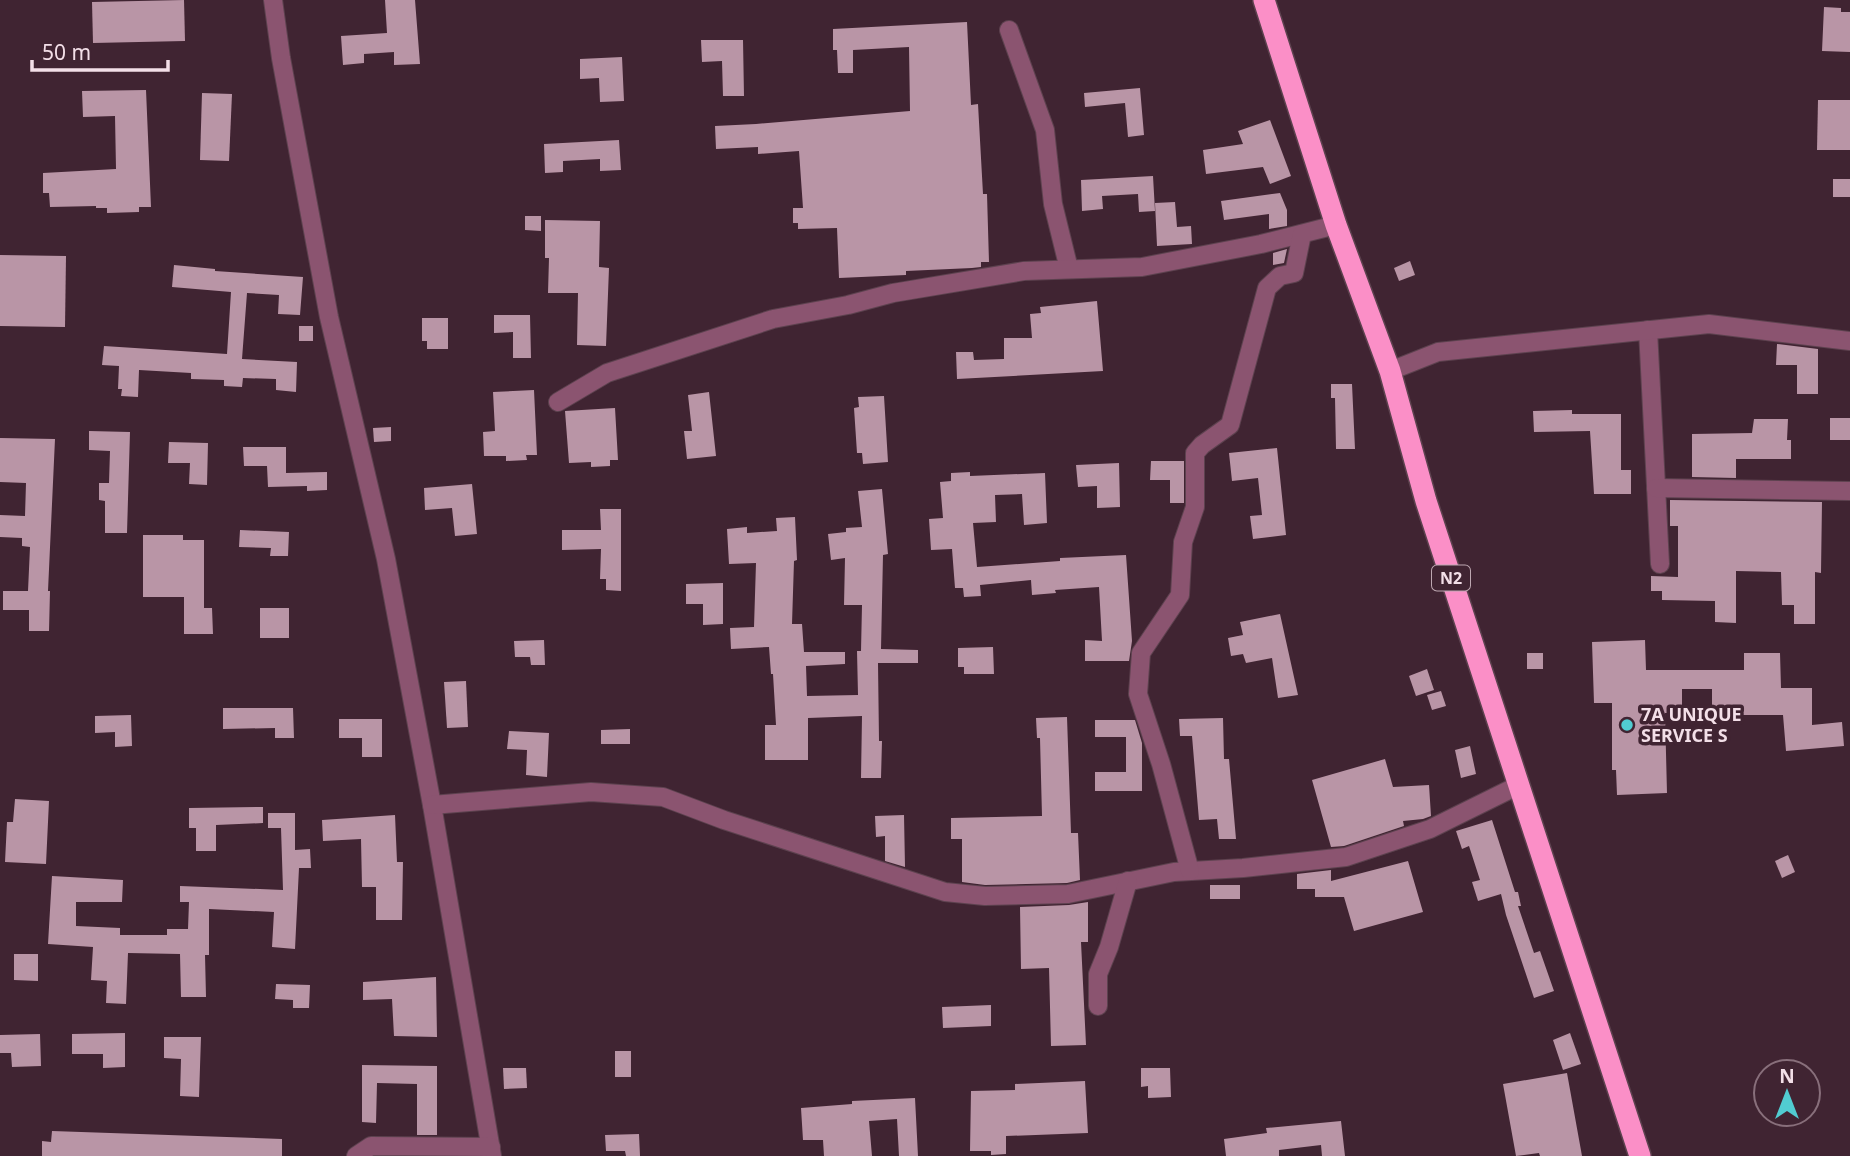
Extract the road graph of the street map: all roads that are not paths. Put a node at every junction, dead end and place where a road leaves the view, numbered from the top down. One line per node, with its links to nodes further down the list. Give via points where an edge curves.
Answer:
1 (273, 0): 15 (street, via 329,317 386,559)
2 (1264, 0): 4 (highway, N2)
3 (1009, 30): 6 (street, via 1045,130 1053,204)
4 (1336, 225): 5 (street); 9 (highway, N2)
5 (1302, 234): 6 (street, via 1142,267); 16 (street, via 1294,273 1280,276 1267,288 1230,425 1195,453 1195,507 1183,542 1180,595 1141,653 1138,694)
6 (1069, 269): 10 (street, via 1024,271 893,293 773,319 607,373)
7 (1648, 330): 8 (street, via 1709,324); 9 (street, via 1438,352); 11 (street)
8 (1850, 341)
9 (1390, 371): 14 (highway, N2, via 1426,501)
10 (558, 402)
11 (1656, 488): 12 (street); 13 (street)
12 (1850, 491)
13 (1660, 564)
14 (1519, 785): 16 (street, via 1430,828 1346,857); 21 (highway, N2)
15 (432, 804): 17 (street, via 591,792 663,797 944,892 1068,894); 19 (street)
16 (1190, 871): 17 (street)
17 (1129, 881): 18 (street, via 1098,974)
18 (1098, 1006)
19 (491, 1152): 20 (street, via 371,1146)
20 (356, 1156)
21 (1640, 1156)

